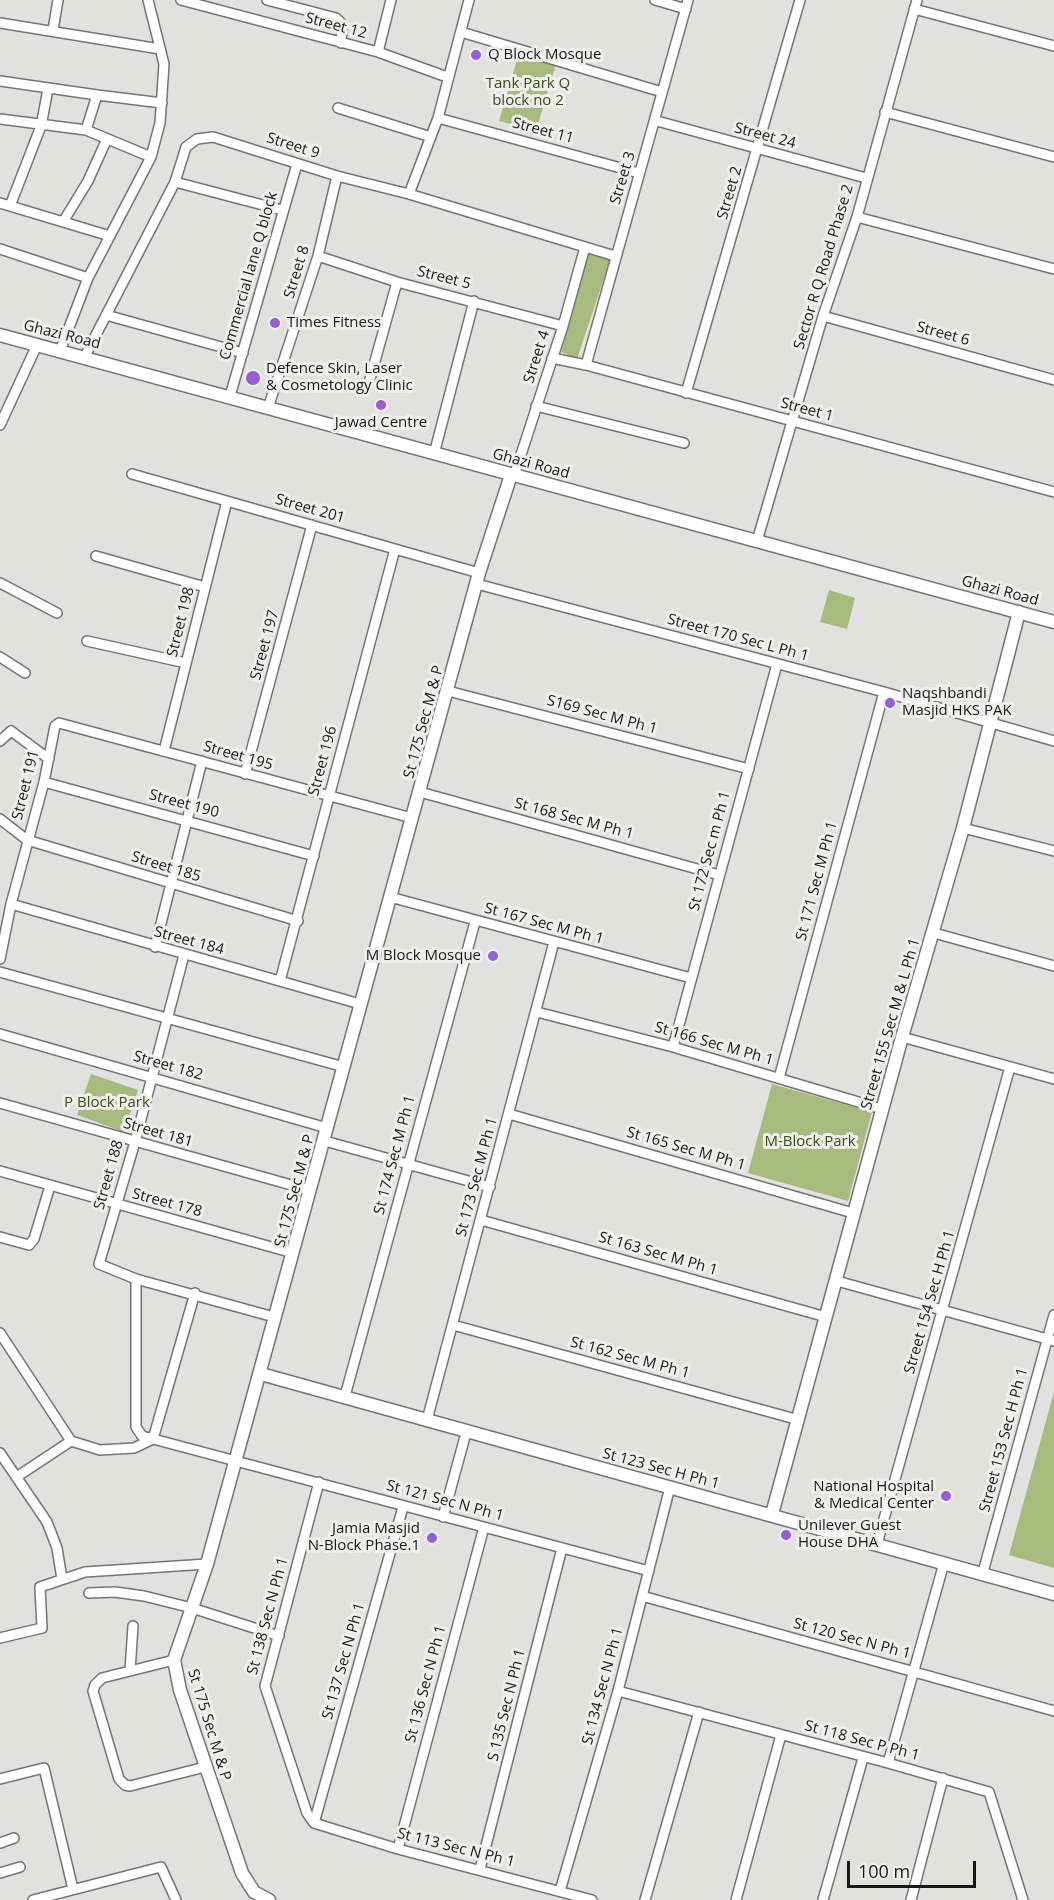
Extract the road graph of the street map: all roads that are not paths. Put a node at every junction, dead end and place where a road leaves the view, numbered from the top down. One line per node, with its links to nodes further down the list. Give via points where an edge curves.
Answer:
1 (58, 0): 12 (street)
2 (148, 0): 16 (street)
3 (181, 0): 14 (street, Street 12)
4 (267, 0): 14 (street, via 336,18 342,24)
5 (391, 0): 17 (street)
6 (469, 0): 13 (street)
7 (655, 0): 9 (street)
8 (800, 0): 33 (street, Street 2)
9 (687, 4): 21 (street, Street 3)
10 (915, 4): 15 (street); 25 (street, Sector R Q Road Phase 2)
11 (0, 23): 12 (street)
12 (53, 30): 16 (street)
13 (461, 32): 18 (street); 21 (street)
14 (341, 43): 17 (street, Street 12)
15 (1054, 46)
16 (160, 49): 23 (street, via 164,64)
17 (378, 52): 18 (street, Street 12)
18 (447, 77): 26 (street)
19 (0, 81): 20 (street)
20 (48, 89): 22 (street); 29 (street)
21 (662, 92): 28 (street, Street 3)
22 (97, 95): 23 (street); 30 (street)
23 (162, 103): 35 (street)
24 (338, 108): 31 (street)
25 (885, 112): 34 (street); 39 (street, Sector R Q Road Phase 2)
26 (438, 118): 31 (street); 37 (street, Street 11)
27 (0, 119): 29 (street)
28 (657, 121): 33 (street, Street 24); 37 (street, Street 3)
29 (41, 126): 30 (street); 43 (street)
30 (86, 130): 32 (street)
31 (431, 137): 41 (street)
32 (106, 141): 35 (street); 46 (street)
33 (758, 150): 39 (street, Street 24); 68 (street, Street 2)
34 (1054, 157)
35 (151, 158): 47 (street)
36 (297, 164): 38 (street, Street 9); 40 (street, Street 9, via 213,137 197,139 186,147); 44 (street, Commercial lane Q block)
37 (639, 173): 51 (street, Street 3)
38 (337, 176): 41 (street, Street 9); 50 (street, Street 8)
39 (866, 178): 45 (street, Sector R Q Road Phase 2)
40 (175, 182): 44 (street); 56 (street, Street 9)
41 (409, 194): 48 (street, Street 9)
42 (0, 203): 43 (street)
43 (10, 207): 46 (street)
44 (282, 210): 62 (street, Commercial lane Q block)
45 (857, 217): 52 (street); 57 (street, Sector R Q Road Phase 2)
46 (63, 222): 47 (street)
47 (110, 236): 53 (street)
48 (585, 247): 51 (street, Street 9); 58 (street, Street 4)
49 (0, 249): 53 (street)
50 (318, 256): 54 (street, Street 5); 71 (street, Street 8)
51 (615, 256): 65 (street, Street 3)
52 (1054, 269)
53 (88, 278): 61 (street)
54 (397, 282): 55 (street, Street 5); 66 (street)
55 (474, 301): 58 (street, Street 5); 75 (street)
56 (106, 315): 62 (street); 63 (street, Street 9)
57 (823, 316): 67 (street, Street 6); 72 (street, Sector R Q Road Phase 2)
58 (563, 326): 64 (street, Street 4)
59 (0, 335): 60 (street, Ghazi Road)
60 (37, 345): 61 (street, Ghazi Road); 73 (street)
61 (60, 351): 63 (street, Ghazi Road)
62 (243, 353): 69 (street, Commercial lane Q block)
63 (85, 356): 69 (street, Ghazi Road)
64 (552, 358): 65 (street, Street 1); 70 (street, Street 4)
65 (586, 365): 68 (street, Street 1)
66 (370, 380)
67 (1054, 380)
68 (686, 393): 72 (street, Street 1)
69 (230, 396): 71 (street, Ghazi Road)
70 (536, 406): 74 (street); 77 (street, Street 4)
71 (268, 408): 75 (street, Ghazi Road)
72 (794, 422): 78 (street, Street 1); 81 (street, Sector R Q Road Phase 2)
73 (0, 425)
74 (684, 443)
75 (434, 454): 77 (street, Ghazi Road)
76 (132, 474): 79 (street, Street 201)
77 (513, 475): 81 (street, Ghazi Road); 84 (street, St 175 Sec M & P)
78 (1054, 492)
79 (227, 501): 80 (street, Street 201); 86 (street, Street 198)
80 (312, 525): 82 (street, Street 201); 105 (street, Street 197)
81 (757, 541): 87 (street, Ghazi Road)
82 (395, 549): 84 (street, Street 201); 108 (street, Street 196)
83 (96, 556): 86 (street)
84 (478, 579): 93 (street, Street 170 Sec L Ph 1); 95 (street, St 175 Sec M & P)
85 (0, 583): 88 (street)
86 (205, 587): 92 (street, Street 198)
87 (1019, 612): 89 (street, Ghazi Road); 97 (street, Street 155 Sec M & L Ph 1)
88 (57, 613)
89 (1054, 622)
90 (87, 641): 92 (street)
91 (0, 657): 94 (street)
92 (186, 663): 101 (street, Street 198)
93 (777, 664): 96 (street, Street 170 Sec L Ph 1); 104 (street, St 172 Sec m Ph 1)
94 (25, 673)
95 (448, 691): 104 (street, S169 Sec M Ph 1); 107 (street, St 175 Sec M & P)
96 (884, 692): 97 (street, Street 170 Sec L Ph 1); 140 (street, St 171 Sec M Ph 1)
97 (991, 723): 100 (street, Street 170 Sec L Ph 1); 112 (street, Street 155 Sec M & L Ph 1)
98 (57, 724): 101 (street, Street 195); 102 (street, Street 191)
99 (0, 741): 102 (street, via 11,731)
100 (1054, 741)
101 (164, 751): 103 (street, Street 195)
102 (49, 759): 106 (street, Street 191)
103 (202, 761): 105 (street, Street 195); 111 (street)
104 (749, 769): 116 (street, St 172 Sec m Ph 1)
105 (245, 774): 108 (street, Street 195)
106 (44, 782): 111 (street, Street 190); 113 (street, Street 191)
107 (420, 792): 109 (street, St 175 Sec M & P); 116 (street, St 168 Sec M Ph 1)
108 (329, 797): 109 (street, Street 195); 115 (street, Street 196)
109 (412, 818): 118 (street, St 175 Sec M & P)
110 (0, 819): 113 (street)
111 (187, 820): 115 (street, Street 190); 117 (street)
112 (963, 828): 114 (street); 122 (street, Street 155 Sec M & L Ph 1)
113 (27, 840): 117 (street, Street 185); 119 (street, Street 191)
114 (1054, 851)
115 (314, 856): 120 (street, Street 196)
116 (719, 875): 129 (street, St 172 Sec m Ph 1)
117 (169, 884): 120 (street, Street 185); 124 (street)
118 (390, 897): 121 (street, St 167 Sec M Ph 1); 131 (street, St 175 Sec M & P)
119 (11, 904): 124 (street, Street 184); 126 (street, Street 191)
120 (298, 921): 130 (street, Street 196)
121 (475, 921): 123 (street, St 167 Sec M Ph 1); 147 (street, St 174 Sec M Ph 1)
122 (934, 933): 127 (street); 135 (street, Street 155 Sec M & L Ph 1)
123 (554, 942): 129 (street, St 167 Sec M Ph 1); 132 (street, St 173 Sec M Ph 1)
124 (155, 947): 125 (street, Street 184)
125 (184, 955): 130 (street, Street 184); 133 (street, Street 188)
126 (0, 959)
127 (1054, 966)
128 (0, 972): 133 (street)
129 (691, 978): 136 (street, St 172 Sec m Ph 1)
130 (280, 981): 131 (street, Street 184)
131 (360, 1005): 137 (street, St 175 Sec M & P)
132 (537, 1012): 136 (street, St 166 Sec M Ph 1); 144 (street, St 173 Sec M Ph 1)
133 (168, 1017): 137 (street); 139 (street, Street 188)
134 (0, 1034): 139 (street, Street 182)
135 (902, 1037): 138 (street); 143 (street, Street 155 Sec M & L Ph 1)
136 (673, 1047): 140 (street, St 166 Sec M Ph 1)
137 (344, 1067): 145 (street, St 175 Sec M & P)
138 (1010, 1067): 141 (street); 160 (street, Street 154 Sec H Ph 1)
139 (152, 1076): 145 (street, Street 182); 146 (street, Street 188)
140 (779, 1078): 143 (street, St 166 Sec M Ph 1)
141 (1054, 1080)
142 (0, 1103): 146 (street, Street 181)
143 (882, 1109): 153 (street, Street 155 Sec M & L Ph 1)
144 (509, 1114): 150 (street, St 173 Sec M Ph 1); 153 (street, St 165 Sec M Ph 1)
145 (326, 1135): 147 (street, Street 182); 151 (street, St 175 Sec M & P)
146 (135, 1142): 151 (street, Street 181); 152 (street, Street 188)
147 (409, 1164): 150 (street, Street 182); 168 (street, St 174 Sec M Ph 1)
148 (0, 1171): 149 (street, Street 178)
149 (50, 1185): 152 (street, Street 178); 155 (street, via 29,1245)
150 (490, 1187): 154 (street, St 173 Sec M Ph 1)
151 (309, 1190): 156 (street, St 175 Sec M & P)
152 (116, 1205): 156 (street, Street 178); 157 (street, Street 188, via 99,1264)
153 (854, 1213): 158 (street, Street 155 Sec M & L Ph 1)
154 (481, 1220): 163 (street, St 163 Sec M Ph 1); 164 (street, St 173 Sec M Ph 1)
155 (0, 1238)
156 (293, 1253): 162 (street, St 175 Sec M & P)
157 (136, 1279): 159 (street); 172 (street, via 136,1427 142,1436)
158 (837, 1281): 160 (street); 163 (street, Street 155 Sec M & L Ph 1)
159 (195, 1293): 162 (street); 172 (street)
160 (944, 1310): 166 (street); 183 (street, Street 154 Sec H Ph 1)
161 (1054, 1315): 166 (street, Street 153 Sec H Ph 1)
162 (274, 1317): 167 (street, St 175 Sec M & P)
163 (826, 1317): 170 (street, Street 155 Sec M & L Ph 1)
164 (453, 1325): 169 (street, St 173 Sec M Ph 1); 170 (street, St 162 Sec M Ph 1)
165 (0, 1333): 173 (street)
166 (1051, 1340): 188 (street, Street 153 Sec H Ph 1)
167 (261, 1374): 168 (street, St 123 Sec H Ph 1); 175 (street, St 175 Sec M & P)
168 (345, 1396): 169 (street, St 123 Sec H Ph 1)
169 (427, 1420): 171 (street, St 123 Sec H Ph 1)
170 (799, 1420): 180 (street, Street 155 Sec M & L Ph 1)
171 (466, 1433): 178 (street, St 123 Sec H Ph 1); 181 (street)
172 (153, 1439): 173 (street, via 134,1448 114,1450 88,1449); 175 (street, St 121 Sec N Ph 1)
173 (71, 1442): 176 (street)
174 (0, 1452): 176 (street)
175 (234, 1461): 177 (street, St 121 Sec N Ph 1); 186 (street, St 175 Sec M & P)
176 (18, 1476): 189 (street, via 47,1522 57,1548)
177 (319, 1482): 179 (street, St 121 Sec N Ph 1); 195 (street, St 138 Sec N Ph 1)
178 (670, 1487): 180 (street, St 123 Sec H Ph 1); 187 (street, St 134 Sec N Ph 1)
179 (403, 1507): 181 (street, St 121 Sec N Ph 1); 209 (street, St 137 Sec N Ph 1)
180 (772, 1514): 183 (street, St 123 Sec H Ph 1)
181 (443, 1517): 182 (street, St 121 Sec N Ph 1)
182 (484, 1527): 184 (street, St 121 Sec N Ph 1); 212 (street, St 136 Sec N Ph 1)
183 (877, 1544): 185 (street, St 123 Sec H Ph 1)
184 (562, 1548): 187 (street, St 121 Sec N Ph 1); 214 (street, S 135 Sec N Ph 1)
185 (944, 1563): 188 (street, St 123 Sec H Ph 1); 199 (street)
186 (207, 1564): 189 (street, via 84,1572); 193 (street, St 175 Sec M & P)
187 (649, 1571): 192 (street, St 134 Sec N Ph 1)
188 (983, 1572): 191 (street, St 123 Sec H Ph 1)
189 (62, 1579): 196 (street, via 40,1587 42,1628)
190 (89, 1593): 193 (street, via 144,1596)
191 (1054, 1594)
192 (642, 1596): 199 (street, St 120 Sec N Ph 1); 200 (street, St 134 Sec N Ph 1)
193 (192, 1608): 195 (street); 197 (street, St 175 Sec M & P)
194 (133, 1626): 198 (street)
195 (279, 1636): 209 (street, St 138 Sec N Ph 1, via 265,1686 307,1813)
196 (0, 1638)
197 (174, 1660): 198 (street); 206 (street, St 175 Sec M & P)
198 (130, 1671): 206 (street, via 102,1678 93,1690 122,1783 130,1786)
199 (915, 1671): 201 (street, St 120 Sec N Ph 1); 205 (street)
200 (618, 1691): 202 (street, St 118 Sec P Ph 1); 216 (street, St 134 Sec N Ph 1)
201 (1054, 1711)
202 (699, 1712): 203 (street, St 118 Sec P Ph 1); 222 (street)
203 (781, 1735): 204 (street, St 118 Sec P Ph 1); 223 (street)
204 (863, 1758): 205 (street, St 118 Sec P Ph 1); 224 (street)
205 (888, 1763): 207 (street, St 118 Sec P Ph 1)
206 (206, 1767): 220 (street, St 175 Sec M & P, via 242,1873 254,1892)
207 (943, 1778): 225 (street); 226 (street, St 118 Sec P Ph 1, via 989,1792)
208 (0, 1779): 217 (street, via 44,1768)
209 (314, 1823): 212 (street, St 113 Sec N Ph 1)
210 (14, 1838): 211 (street)
211 (0, 1843)
212 (398, 1850): 214 (street, St 113 Sec N Ph 1)
213 (20, 1867): 215 (street)
214 (480, 1869): 216 (street, St 113 Sec N Ph 1)
215 (0, 1873)
216 (560, 1891): 221 (street, St 113 Sec N Ph 1)
217 (68, 1893): 218 (street); 219 (street, via 161,1867)
218 (33, 1900)
219 (176, 1900)
220 (269, 1900)
221 (592, 1900)
222 (645, 1900)
223 (736, 1900)
224 (824, 1900)
225 (911, 1900)
226 (1023, 1900)

